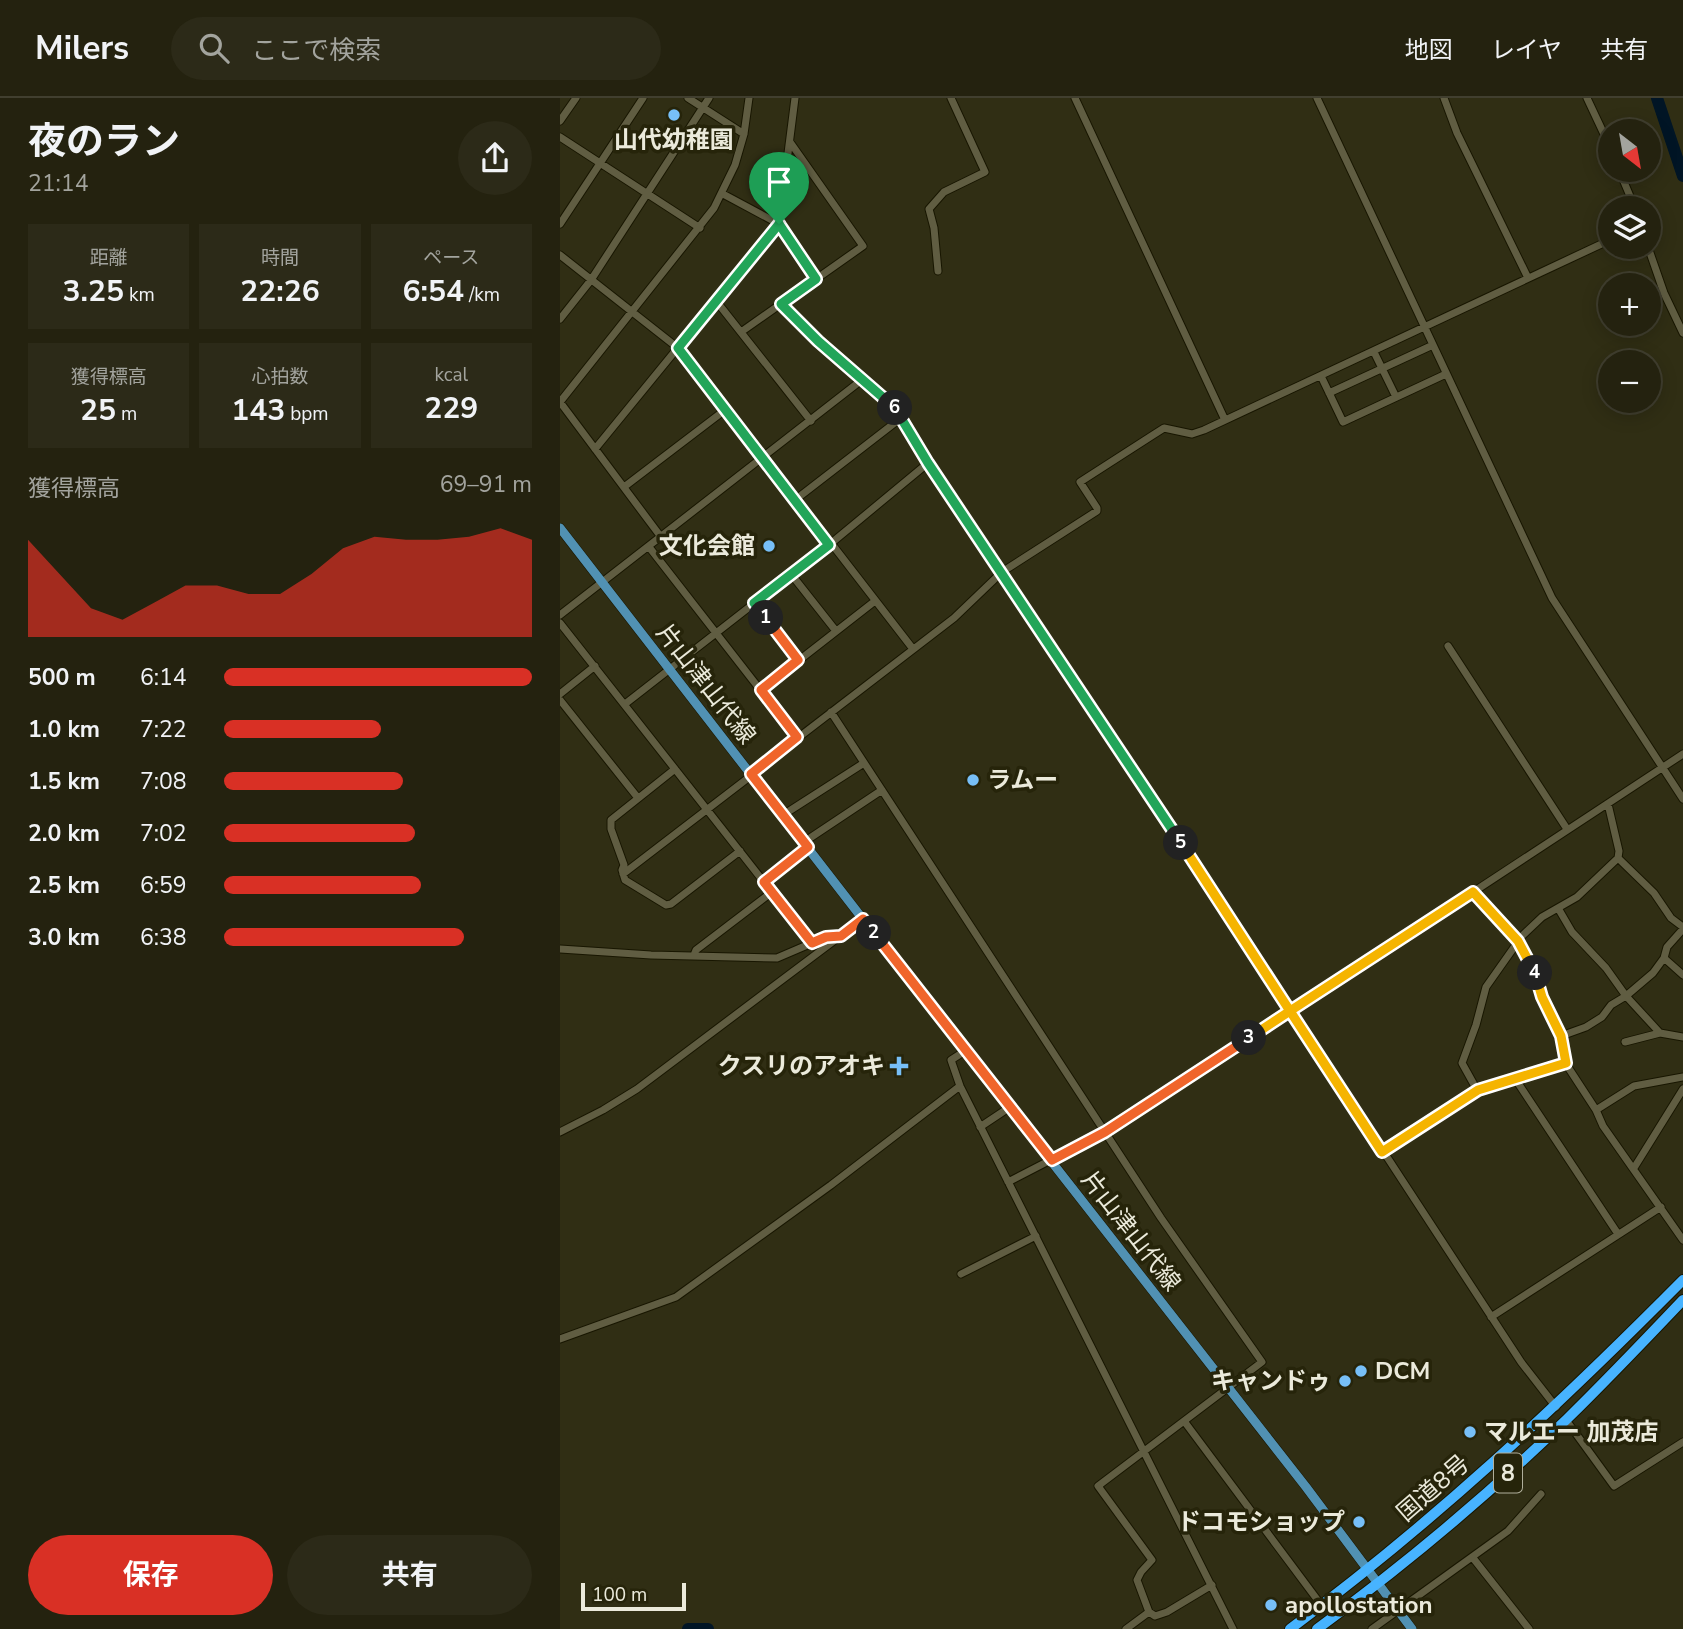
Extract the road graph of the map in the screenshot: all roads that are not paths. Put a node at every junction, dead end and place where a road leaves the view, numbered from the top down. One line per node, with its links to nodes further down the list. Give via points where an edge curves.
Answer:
1 (576, 98): 13 (street)
2 (643, 98): 18 (street)
3 (688, 98): 12 (street)
4 (709, 98): 12 (street)
5 (749, 98): 15 (street)
6 (795, 98): 17 (street)
7 (951, 98): 27 (street, via 985,172 944,192 929,209)
8 (1075, 98): 50 (street)
9 (1317, 98): 35 (street)
10 (1444, 98): 28 (street)
11 (1587, 98): 14 (street)
12 (703, 108): 15 (street); 19 (street)
13 (560, 121)
14 (1598, 121)
15 (744, 134): 20 (street)
16 (560, 137): 18 (street)
17 (790, 142): 22 (street); 29 (street, via 863,246)
18 (601, 164): 19 (street); 21 (street)
19 (646, 194): 23 (street); 30 (street)
20 (723, 194): 22 (street); 23 (street)
21 (560, 224)
22 (779, 224): 29 (street); 31 (street)
23 (701, 228): 33 (street)
24 (1598, 246): 28 (street)
25 (560, 255): 30 (street)
26 (1652, 259): 37 (street)
27 (938, 271)
28 (1528, 278): 35 (street)
29 (816, 279): 32 (street)
30 (592, 280): 33 (street); 34 (street)
31 (717, 302): 36 (street); 39 (street)
32 (781, 304): 36 (street); 44 (street)
33 (632, 312): 39 (street); 47 (street)
34 (560, 319)
35 (1424, 327): 38 (street); 40 (street)
36 (741, 332): 51 (street)
37 (1683, 333)
38 (1433, 345): 41 (street); 42 (street)
39 (678, 348): 48 (street); 52 (street)
40 (1374, 352): 41 (street); 43 (street)
41 (1382, 368): 45 (street); 46 (street)
42 (1446, 373): 46 (street); 83 (street, via 1552,598)
43 (1321, 376): 45 (street); 50 (street)
44 (863, 379): 49 (street); 51 (street)
45 (1329, 393): 46 (street, via 1343,422)
46 (1396, 397)
47 (560, 402): 52 (street)
48 (725, 410): 53 (street); 55 (street)
49 (901, 418): 54 (street); 56 (street)
50 (1225, 420): 61 (street, via 1192,434 1164,428 1080,482 1097,511)
51 (811, 421): 53 (street)
52 (595, 449): 55 (street)
53 (762, 457): 56 (street); 58 (street)
54 (928, 463): 59 (street); 61 (street)
55 (624, 487): 58 (street)
56 (795, 500): 59 (street)
57 (560, 529): 63 (main road, 片山津山代線)
58 (661, 537): 60 (street)
59 (830, 544): 62 (street); 64 (street)
60 (649, 547): 63 (street); 69 (street)
61 (1002, 572): 71 (street); 113 (street)
62 (791, 574): 65 (street); 68 (street)
63 (602, 582): 66 (street); 74 (main road, 片山津山代線)
64 (875, 601): 68 (street); 71 (street)
65 (754, 603): 69 (street); 72 (street)
66 (560, 615)
67 (560, 623): 73 (street)
68 (836, 631): 72 (street)
69 (716, 634): 74 (street); 75 (street)
70 (1448, 646): 92 (street)
71 (913, 649): 79 (street)
72 (798, 660): 75 (street)
73 (595, 666): 76 (street); 78 (street)
74 (670, 668): 78 (street); 85 (main road, 片山津山代線)
75 (761, 690): 80 (street)
76 (560, 694)
77 (560, 700): 87 (street)
78 (625, 704): 84 (street)
79 (831, 712): 80 (street); 82 (street)
80 (797, 737): 85 (street)
81 (1683, 754): 83 (street)
82 (864, 763): 86 (street); 91 (street)
83 (1662, 768): 88 (street); 89 (street)
84 (675, 769): 87 (street); 90 (street)
85 (752, 774): 90 (street); 91 (main road, 片山津山代線)
86 (882, 790): 93 (street); 129 (street)
87 (638, 798): 96 (street, via 610,824)
88 (1683, 799)
89 (1608, 804): 92 (street); 95 (street)
90 (708, 809): 94 (street); 96 (street)
91 (783, 815): 93 (main road, 片山津山代線)
92 (1567, 829): 99 (street)
93 (806, 845): 97 (street); 101 (main road, 片山津山代線)
94 (740, 851): 96 (street, via 666,905 625,880); 97 (street)
95 (1618, 858): 100 (street, via 1577,897); 102 (street)
96 (623, 874)
97 (764, 882): 98 (street)
98 (772, 892): 105 (street); 108 (street)
99 (1473, 892): 104 (street); 113 (street)
100 (1558, 908): 104 (street, via 1534,923); 112 (street, via 1572,932)
101 (863, 919): 103 (street); 118 (main road, 片山津山代線)
102 (1683, 928): 109 (street)
103 (841, 936): 105 (street); 110 (street)
104 (1518, 941): 115 (street); 124 (street, via 1486,987 1462,1063)
105 (812, 943): 107 (street)
106 (560, 949): 108 (street)
107 (794, 951): 108 (street, via 776,958); 110 (street)
108 (694, 955)
109 (1664, 958): 111 (street); 112 (street)
110 (802, 967): 128 (street, via 637,1089)
111 (1683, 975)
112 (1626, 996): 114 (street); 115 (street, via 1586,1027)
113 (1290, 1011): 129 (street); 130 (street)
114 (1660, 1033): 116 (street); 117 (street)
115 (1561, 1036): 119 (street)
116 (1683, 1037)
117 (1625, 1042)
118 (965, 1051): 122 (street, via 951,1060); 125 (main road, 片山津山代線)
119 (1566, 1063): 121 (street); 126 (street)
120 (1683, 1077): 126 (street, via 1634,1086)
121 (1516, 1080): 124 (street); 135 (street)
122 (960, 1086): 127 (street); 142 (street, via 676,1297)
123 (1683, 1089): 132 (street)
124 (1478, 1090): 130 (street)
125 (1010, 1107): 127 (street); 131 (main road, 片山津山代線)
126 (1596, 1110): 132 (street)
127 (980, 1127): 133 (street)
128 (560, 1132)
129 (1105, 1132): 131 (street); 143 (street, via 1262,1363)
130 (1382, 1152): 141 (street)
131 (1052, 1160): 133 (street); 143 (main road, 片山津山代線)
132 (1634, 1168): 134 (street)
133 (1008, 1182): 136 (street)
134 (1661, 1207): 135 (street); 137 (street)
135 (1618, 1234): 141 (street)
136 (1036, 1236): 138 (street); 148 (street)
137 (1683, 1240)
138 (961, 1273)
139 (1683, 1280): 144 (highway, 国道8号 / 8)
140 (1683, 1300): 145 (highway, 国道8号 / 8)
141 (1491, 1317): 144 (street)
142 (560, 1339)
143 (1228, 1388): 146 (street); 151 (main road, 片山津山代線)
144 (1556, 1407): 151 (highway, 国道8号 / 8)
145 (1566, 1420): 147 (street, via 1614,1486); 152 (highway, 国道8号 / 8)
146 (1184, 1421): 148 (street); 154 (street)
147 (1683, 1441)
148 (1144, 1451): 153 (street); 156 (street, via 1098,1486 1152,1560 1137,1580)
149 (1541, 1494): 150 (street, via 1508,1531)
150 (1473, 1558): 155 (street); 163 (street)
151 (1367, 1571): 152 (main road, 片山津山代線); 154 (highway, 国道8号 / 8)
152 (1377, 1584): 155 (main road, 片山津山代線); 160 (highway, 国道8号 / 8)
153 (1212, 1585): 156 (street, via 1167,1612 1155,1616); 158 (street)
154 (1322, 1606): 159 (highway, 国道8号 / 8)
155 (1398, 1610): 161 (street); 162 (main road, 片山津山代線)
156 (1149, 1612): 157 (street)
157 (1126, 1629)
158 (1233, 1629)
159 (1290, 1629)
160 (1317, 1629)
161 (1372, 1629)
162 (1412, 1629)
163 (1529, 1629)

